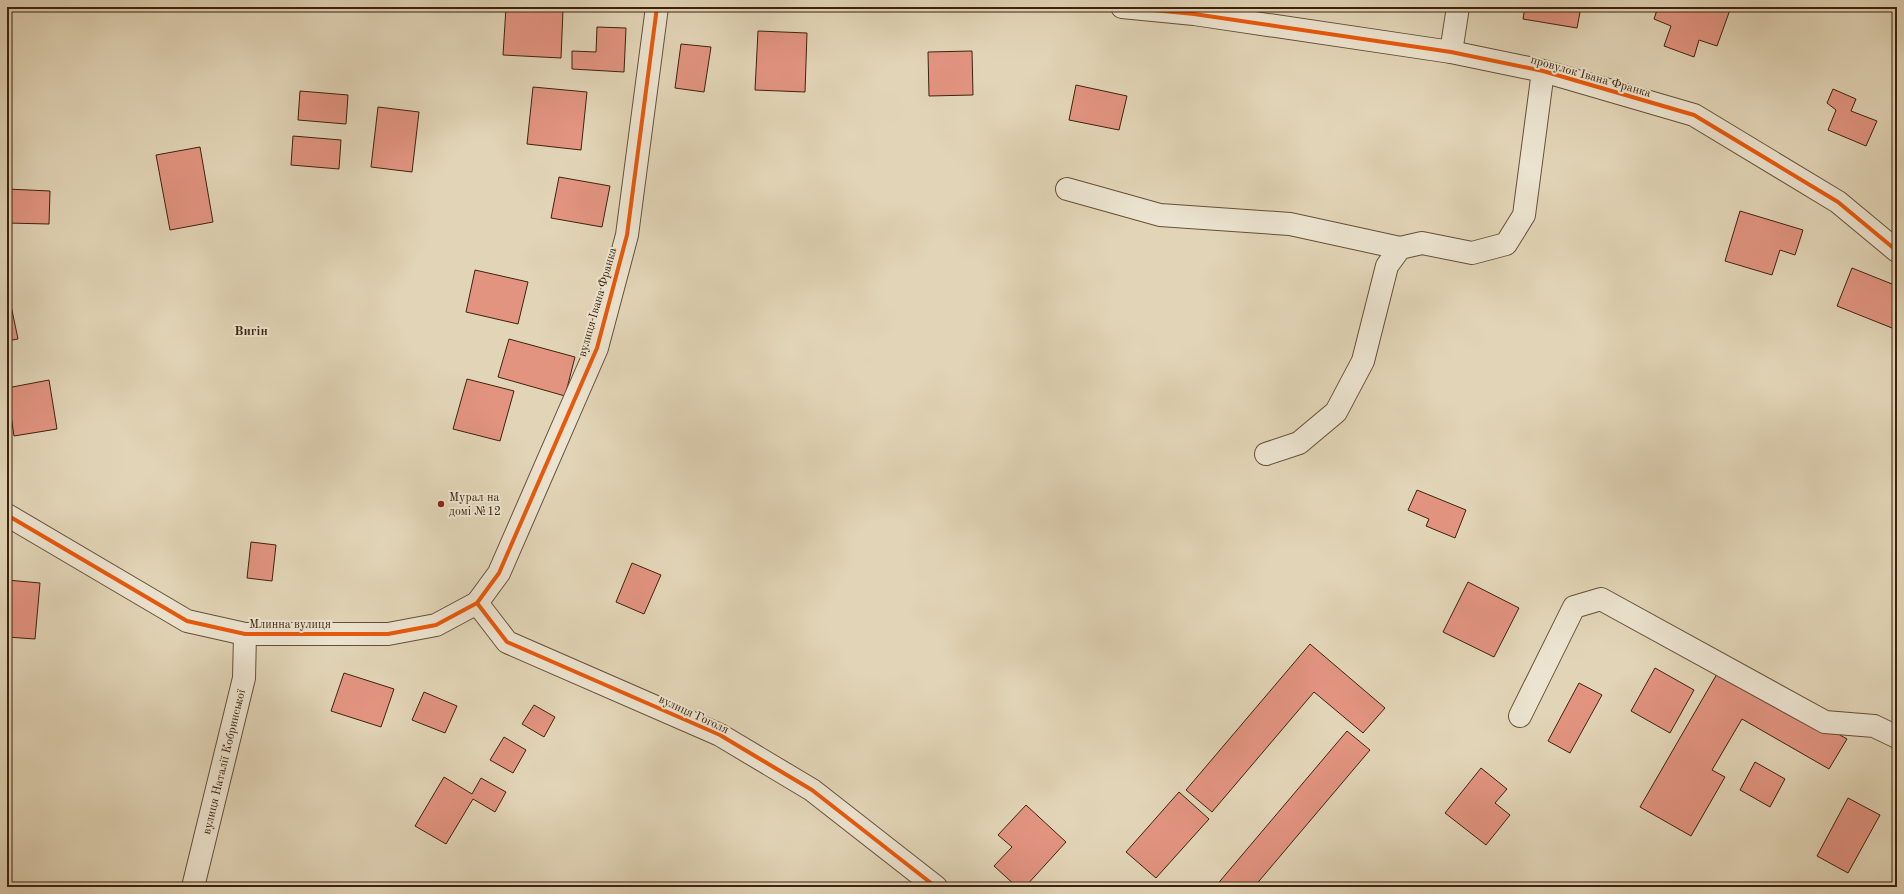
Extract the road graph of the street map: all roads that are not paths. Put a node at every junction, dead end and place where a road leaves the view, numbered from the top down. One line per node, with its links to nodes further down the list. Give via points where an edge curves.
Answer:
1 (657, 7): 12 (street, вулиця Івана Франка, via 627,235 597,348 499,573)
2 (1122, 7): 4 (street, провулок Івана Франка)
3 (1458, 7): 5 (street)
4 (1195, 11): 5 (street, провулок Івана Франка)
5 (1451, 52): 6 (street, провулок Івана Франка)
6 (1543, 71): 8 (street, via 1524,215 1506,244 1472,253 1422,243); 9 (street, провулок Івана Франка, via 1694,115 1838,202)
7 (1067, 189): 8 (street, via 1160,215 1290,224)
8 (1400, 248): 10 (street, via 1387,266 1363,361 1336,412 1299,443)
9 (1897, 251)
10 (1266, 454)
11 (7, 515): 13 (street, Млинна вулиця, via 188,621)
12 (477, 603): 13 (street, Млинна вулиця, via 436,625 388,634); 17 (street, вулиця Гоголя, via 507,642 720,735 812,790)
13 (245, 634): 16 (street, вулиця Наталії Кобринської, via 244,678)
14 (1520, 716): 15 (street, via 1574,607 1601,599 1825,722 1874,726)
15 (1897, 737)
16 (193, 887)
17 (936, 887)

